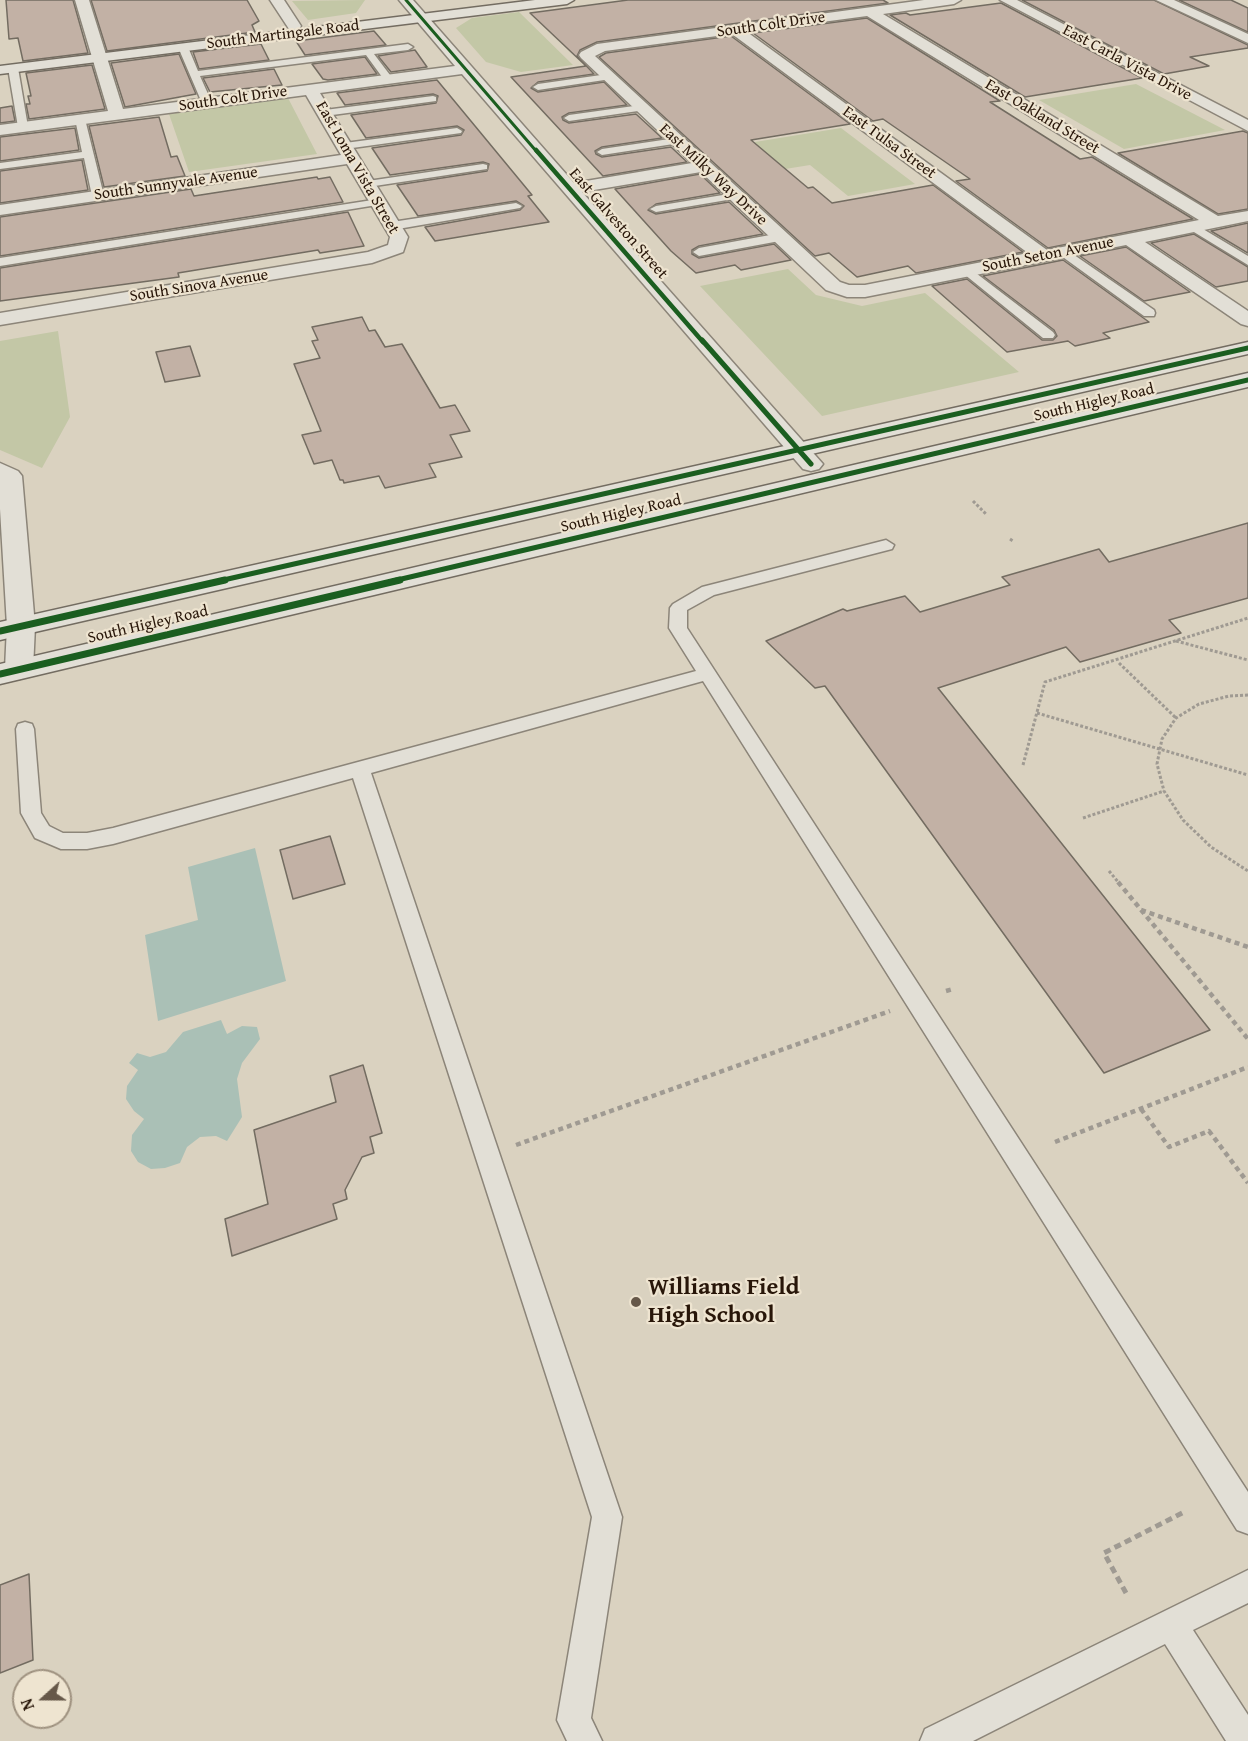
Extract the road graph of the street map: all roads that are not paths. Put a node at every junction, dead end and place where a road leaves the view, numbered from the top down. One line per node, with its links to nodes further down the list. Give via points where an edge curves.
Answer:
1 (82, 0): 19 (street)
2 (277, 0): 12 (street)
3 (507, 0): 9 (street, South Martingale Road)
4 (567, 0): 9 (street, South Martingale Road)
5 (954, 0): 10 (street, South Colt Drive)
6 (1007, 0): 35 (street, East Carla Vista Drive)
7 (1163, 0): 14 (street)
8 (790, 6): 11 (street)
9 (414, 10): 12 (street, South Martingale Road); 16 (street, South Martingale Road); 22 (street, East Galveston Street)
10 (869, 11): 11 (street, South Colt Drive); 55 (street, East Oakland Street)
11 (810, 19): 13 (street, South Colt Drive)
12 (294, 26): 19 (street, South Martingale Road)
13 (734, 29): 18 (street, South Colt Drive); 63 (street, East Tulsa Street)
14 (1248, 39)
15 (408, 46): 17 (lane)
16 (183, 47): 19 (street, South Martingale Road); 23 (lane)
17 (368, 52): 23 (lane); 25 (lane)
18 (588, 52): 24 (street, East Milky Way Drive, via 589,60)
19 (98, 53): 20 (street, South Martingale Road); 21 (street, South Martingale Road); 32 (street)
20 (0, 61)
21 (7, 69): 36 (lane)
22 (466, 69): 25 (street, South Colt Drive); 47 (street, East Galveston Street)
23 (195, 74): 29 (lane)
24 (608, 77): 26 (lane); 30 (street, East Milky Way Drive)
25 (388, 79): 27 (street, South Colt Drive)
26 (538, 87)
27 (310, 89): 29 (street, South Colt Drive); 31 (street, East Loma Vista Street)
28 (433, 99): 31 (lane)
29 (207, 103): 32 (street, South Colt Drive)
30 (641, 108): 33 (lane); 39 (street, East Milky Way Drive)
31 (325, 113): 40 (street, East Loma Vista Street)
32 (117, 115): 34 (street, South Colt Drive)
33 (569, 118)
34 (80, 120): 36 (street, South Colt Drive); 42 (lane)
35 (1248, 126)
36 (23, 127): 37 (street, South Colt Drive)
37 (0, 130)
38 (457, 131): 40 (lane)
39 (676, 141): 41 (lane); 44 (street, East Milky Way Drive)
40 (349, 152): 46 (street, East Loma Vista Street); 48 (street, South Sunnyvale Avenue)
41 (603, 152)
42 (88, 154): 43 (lane); 48 (lane)
43 (0, 166)
44 (704, 166): 47 (street); 49 (street, East Milky Way Drive)
45 (483, 167): 46 (lane)
46 (368, 184): 50 (street, East Loma Vista Street)
47 (570, 189): 76 (street, East Galveston Street)
48 (98, 196): 53 (street, South Sunnyvale Avenue)
49 (735, 196): 52 (lane); 58 (street, East Milky Way Drive)
50 (379, 202): 56 (street, East Loma Vista Street); 65 (lane)
51 (516, 206): 56 (lane)
52 (656, 209)
53 (0, 210)
54 (1248, 216): 55 (street, South Seton Avenue)
55 (1215, 222): 57 (street, South Seton Avenue)
56 (392, 226): 60 (street, East Loma Vista Street, via 399,237)
57 (1193, 227): 59 (street, South Seton Avenue); 64 (lane)
58 (781, 237): 61 (lane); 67 (street, East Milky Way Drive, via 833,286)
59 (1129, 239): 62 (street, South Seton Avenue); 70 (street)
60 (396, 249): 69 (street, South Sinova Avenue, via 372,257)
61 (699, 252)
62 (1064, 252): 63 (street, South Seton Avenue); 68 (lane)
63 (1044, 256): 66 (street, South Seton Avenue)
64 (1248, 261)
65 (0, 262)
66 (968, 271): 67 (street, South Seton Avenue); 71 (lane)
67 (847, 291)
68 (1149, 314)
69 (0, 319)
70 (1248, 320)
71 (1048, 335)
72 (1248, 348): 76 (street, South Higley Road)
73 (1248, 364): 75 (street, via 1218,372)
74 (1248, 380): 75 (street, South Higley Road)
75 (1196, 393): 80 (street, South Higley Road)
76 (805, 456): 79 (street, South Higley Road)
77 (0, 470): 79 (street, via 10,476)
78 (886, 545): 81 (lane, via 708,591 679,608 678,628)
79 (10, 628): 80 (street)
80 (9, 672)
81 (707, 674): 83 (lane); 84 (lane)
82 (25, 729): 83 (lane, via 31,813 42,832 61,841 113,836)
83 (360, 769): 87 (lane, via 607,1517 574,1720)
84 (1248, 1519)
85 (1248, 1586): 86 (lane)
86 (1171, 1625): 88 (lane); 89 (lane)
87 (585, 1741)
88 (937, 1741)
89 (1245, 1741)

